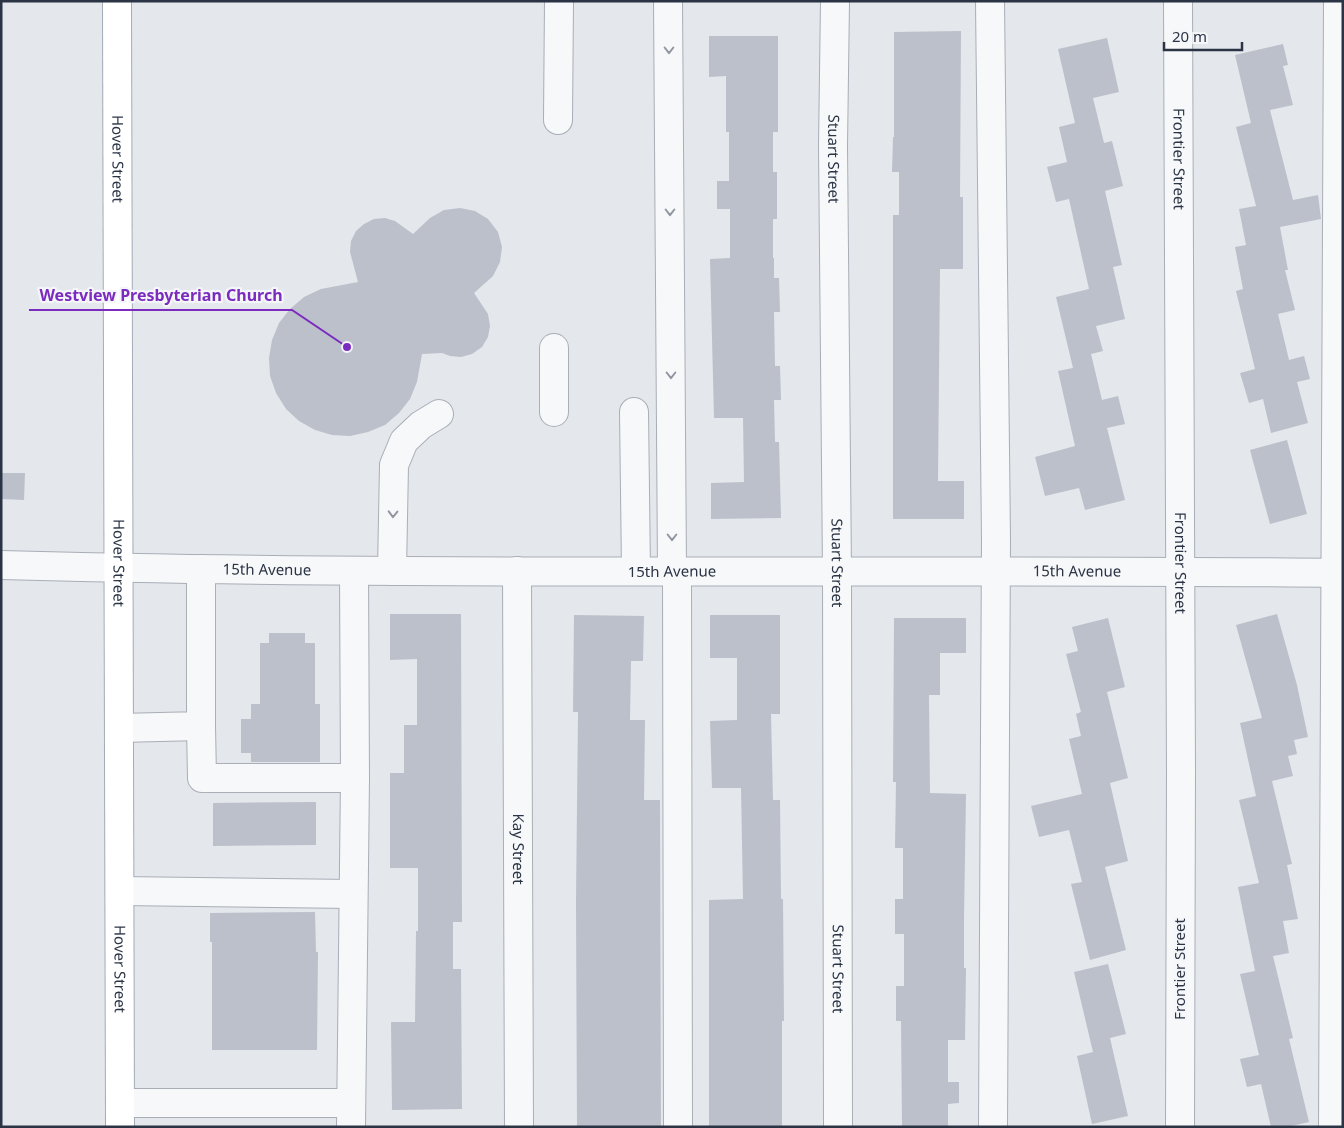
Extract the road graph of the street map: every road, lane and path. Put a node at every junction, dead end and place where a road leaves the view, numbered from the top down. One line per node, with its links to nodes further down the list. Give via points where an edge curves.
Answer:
1 (117, 1): 14 (main road, Hover Street)
2 (559, 1): 8 (street)
3 (668, 1): 21 (street, one-way to 21)
4 (836, 1): 18 (street, Stuart Street, via 833,146)
5 (990, 1): 22 (street)
6 (1178, 1): 23 (street, Frontier Street)
7 (1338, 1): 24 (street)
8 (558, 120)
9 (554, 348): 10 (street)
10 (554, 412)
11 (634, 412): 20 (street)
12 (439, 414): 17 (street, one-way to 17, via 421,424 404,440 394,465)
13 (1, 565): 14 (street, 15th Avenue)
14 (118, 568): 15 (street, 15th Avenue); 26 (main road, Hover Street)
15 (201, 569): 16 (street, 15th Avenue); 25 (street)
16 (354, 571): 17 (street, 15th Avenue); 27 (street)
17 (392, 571): 19 (street, 15th Avenue)
18 (837, 571): 21 (street, 15th Avenue); 22 (street, 15th Avenue); 34 (street, Stuart Street)
19 (517, 572): 20 (street, 15th Avenue); 32 (street, Kay Street)
20 (636, 572): 21 (street, 15th Avenue)
21 (675, 572): 33 (street)
22 (996, 572): 23 (street, 15th Avenue); 35 (street)
23 (1179, 572): 24 (street, 15th Avenue); 36 (street, Frontier Street)
24 (1339, 573): 37 (street)
25 (201, 726): 26 (street); 27 (street, via 202,778)
26 (119, 728): 28 (main road, Hover Street)
27 (355, 778): 29 (street)
28 (120, 891): 29 (street); 30 (main road, Hover Street)
29 (352, 894): 31 (street)
30 (120, 1115): 31 (street)
31 (351, 1115)
32 (519, 1127)
33 (678, 1127)
34 (838, 1127)
35 (993, 1127)
36 (1180, 1127)
37 (1333, 1127)

